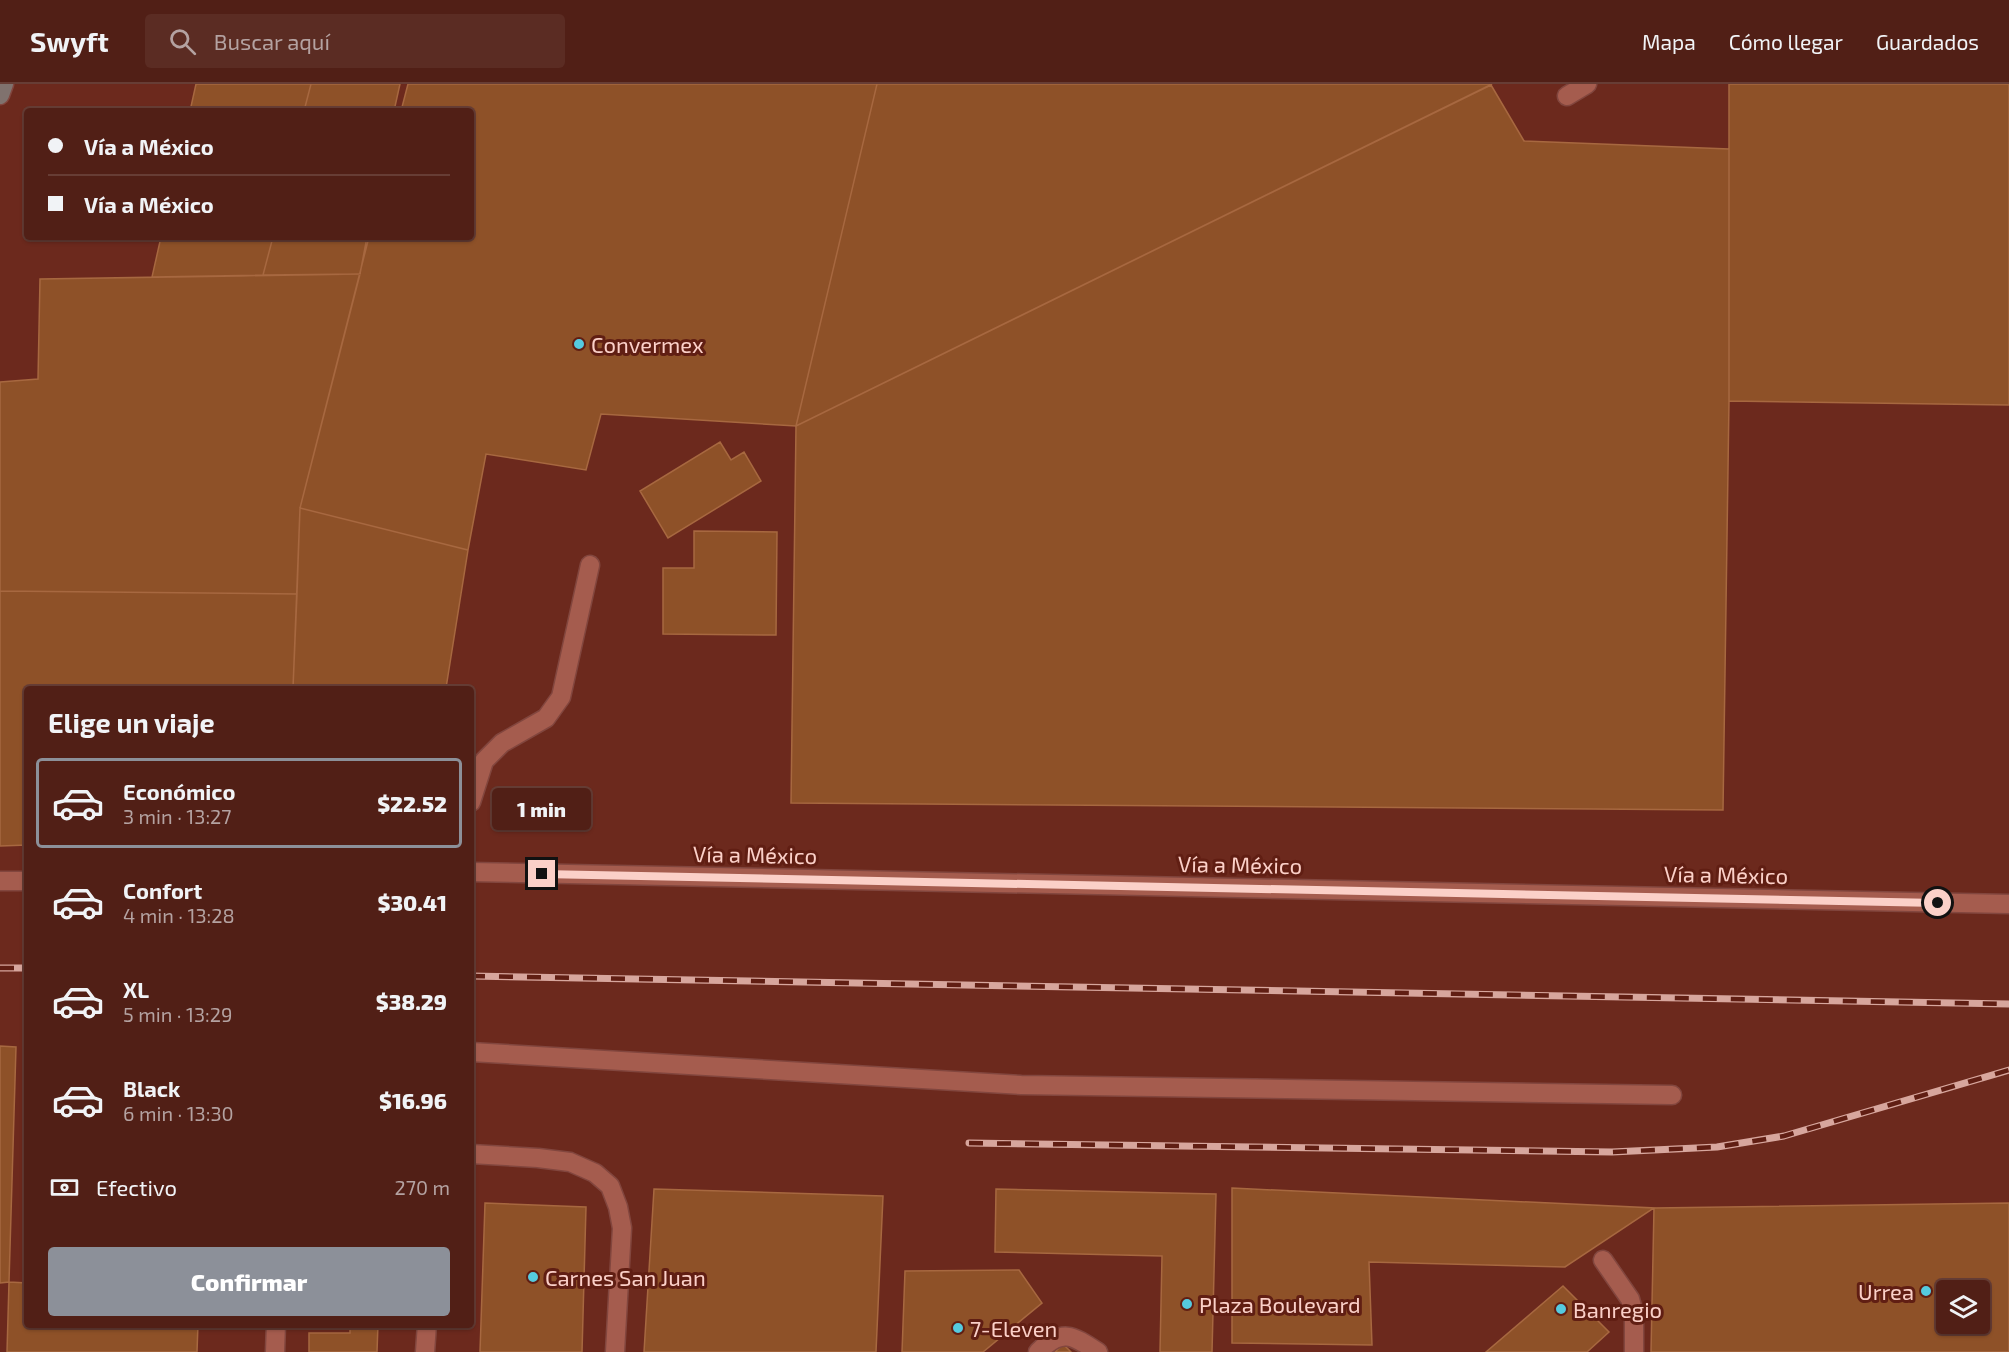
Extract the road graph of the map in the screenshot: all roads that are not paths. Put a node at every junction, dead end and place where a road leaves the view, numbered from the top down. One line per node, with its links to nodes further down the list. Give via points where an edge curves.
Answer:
1 (4, 84): 3 (street)
2 (1587, 84): 4 (street)
3 (0, 95)
4 (1567, 96)
5 (590, 565): 6 (street, via 561,697 546,718 502,743 484,762)
6 (474, 793)
7 (474, 872): 10 (street, Vía a México)
8 (24, 880): 9 (street)
9 (0, 881)
10 (2009, 904)
11 (474, 1052): 12 (street, via 1021,1084)
12 (1672, 1095)
13 (474, 1154): 19 (street, via 570,1162 595,1173 610,1186 622,1228)
14 (1603, 1260): 22 (street, via 1630,1299)
15 (276, 1328): 17 (street)
16 (427, 1328): 18 (street)
17 (275, 1352)
18 (425, 1352)
19 (615, 1352)
20 (1038, 1352): 21 (street, via 1063,1336 1079,1340)
21 (1098, 1352)
22 (1634, 1352)

